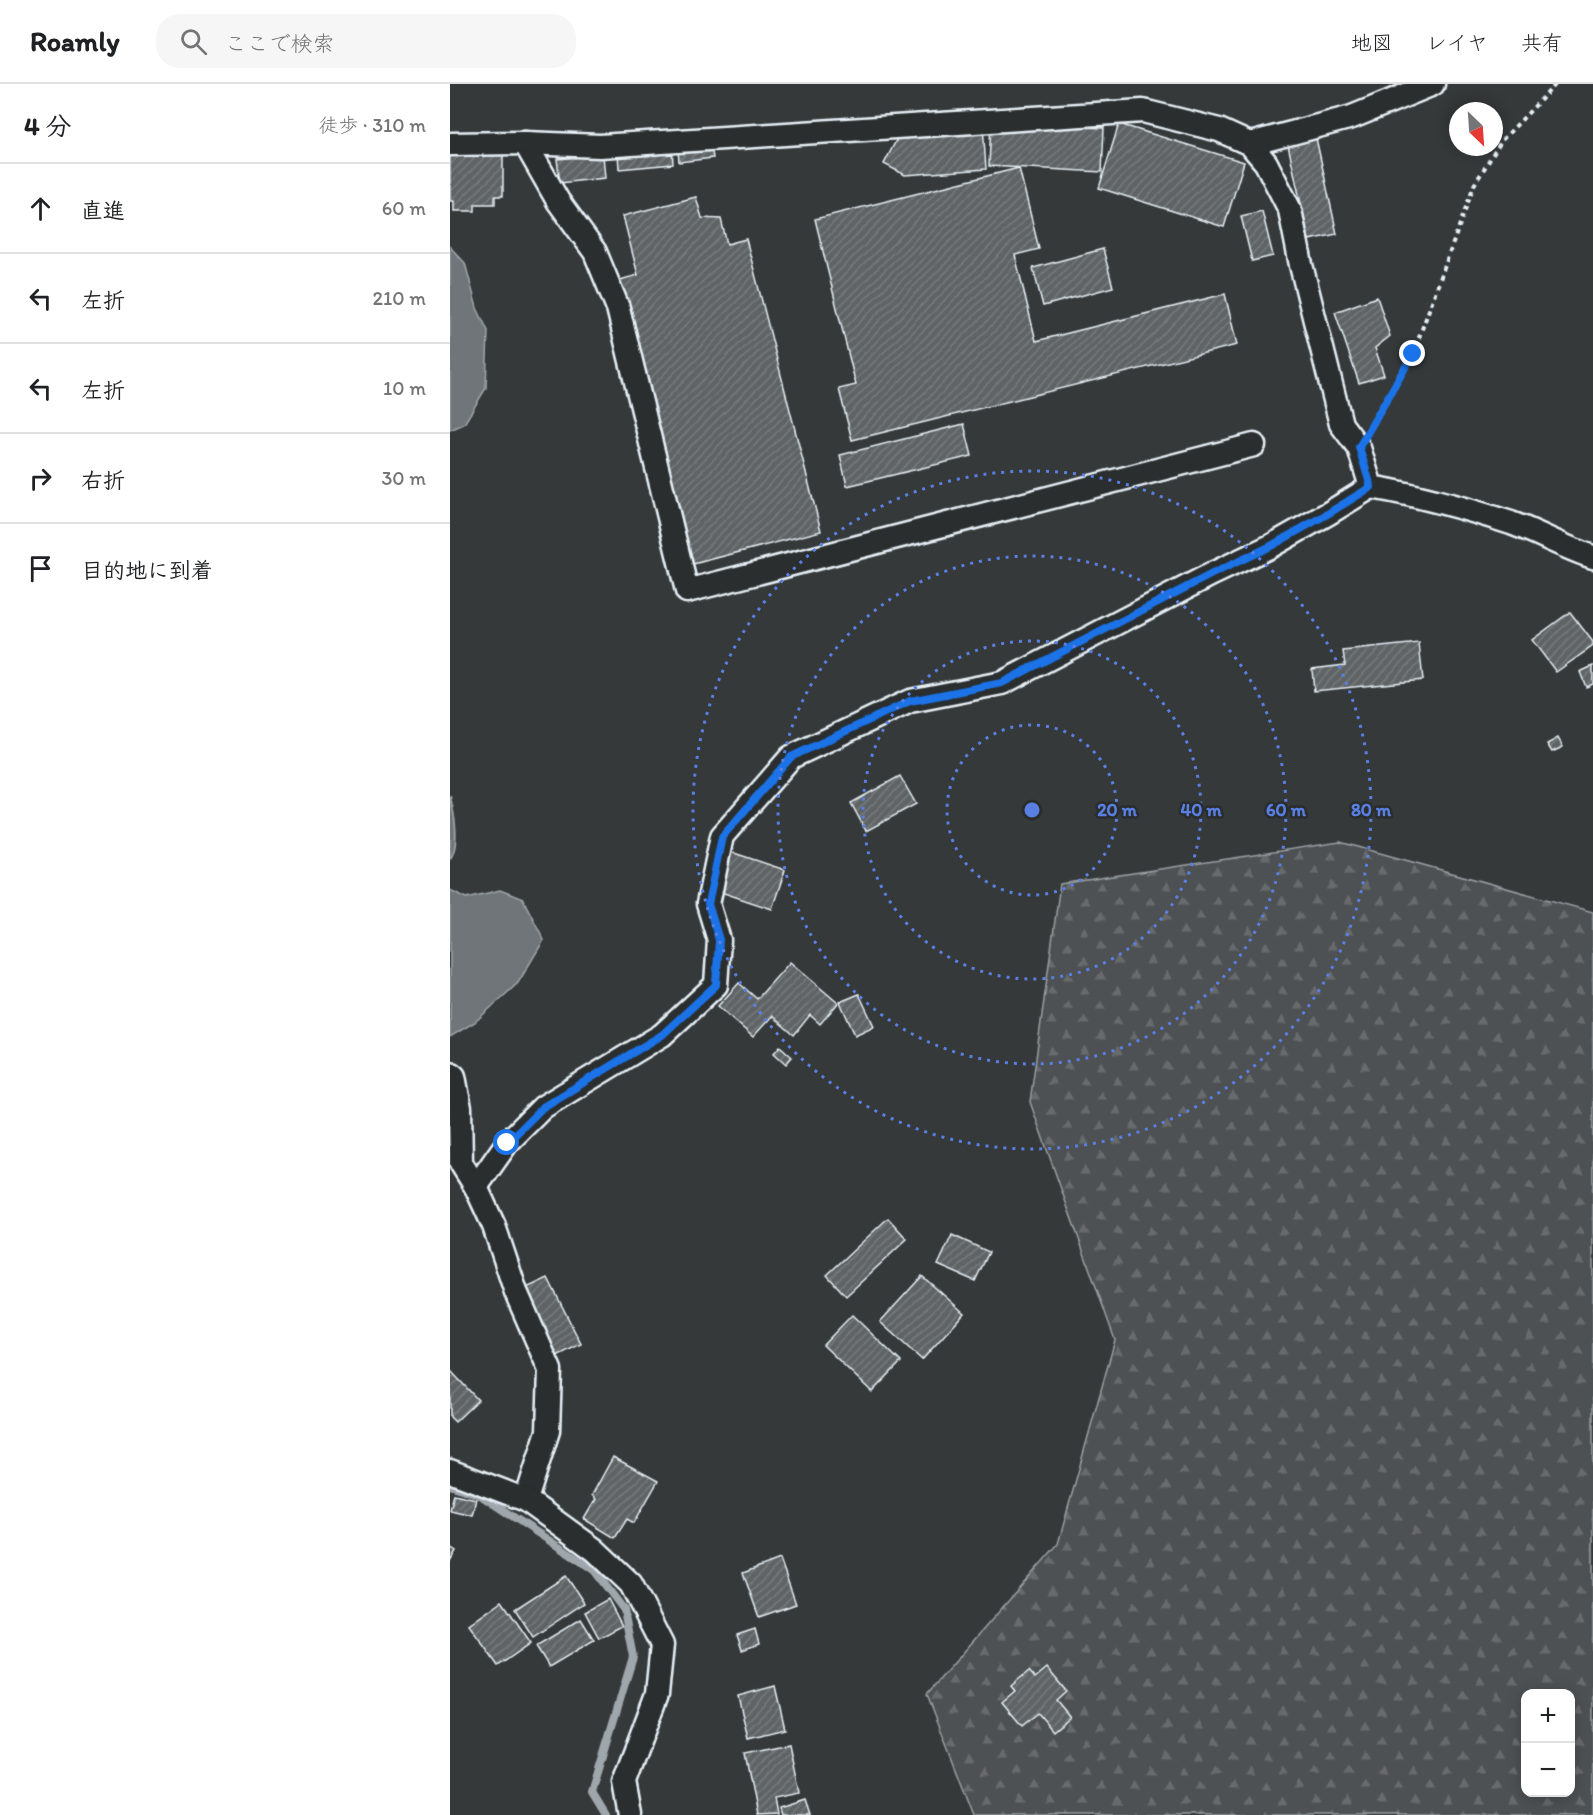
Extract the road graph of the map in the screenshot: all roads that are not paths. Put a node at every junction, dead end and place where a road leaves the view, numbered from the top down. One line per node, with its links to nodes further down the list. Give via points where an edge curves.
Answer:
1 (1433, 84): 4 (street, via 1352,117)
2 (525, 143): 3 (street); 4 (street, via 600,146 1143,111 1219,130); 5 (street, via 558,201 595,252 618,308 687,591)
3 (450, 144)
4 (1250, 144): 6 (street, via 1266,164 1290,210 1341,424 1359,447)
5 (1254, 445)
6 (1371, 487): 7 (street, via 1512,524); 9 (street, via 1271,546 1002,683 910,701 791,757 722,837 708,904 719,940 716,985 662,1035 543,1107 507,1143)
7 (1593, 557)
8 (450, 1073): 9 (street, via 454,1076 460,1108 461,1163)
9 (476, 1187): 11 (street, via 550,1370 548,1431)
10 (450, 1471): 11 (street)
11 (526, 1500): 12 (street, via 595,1550 632,1584 662,1646 657,1694 624,1782)
12 (630, 1815)

